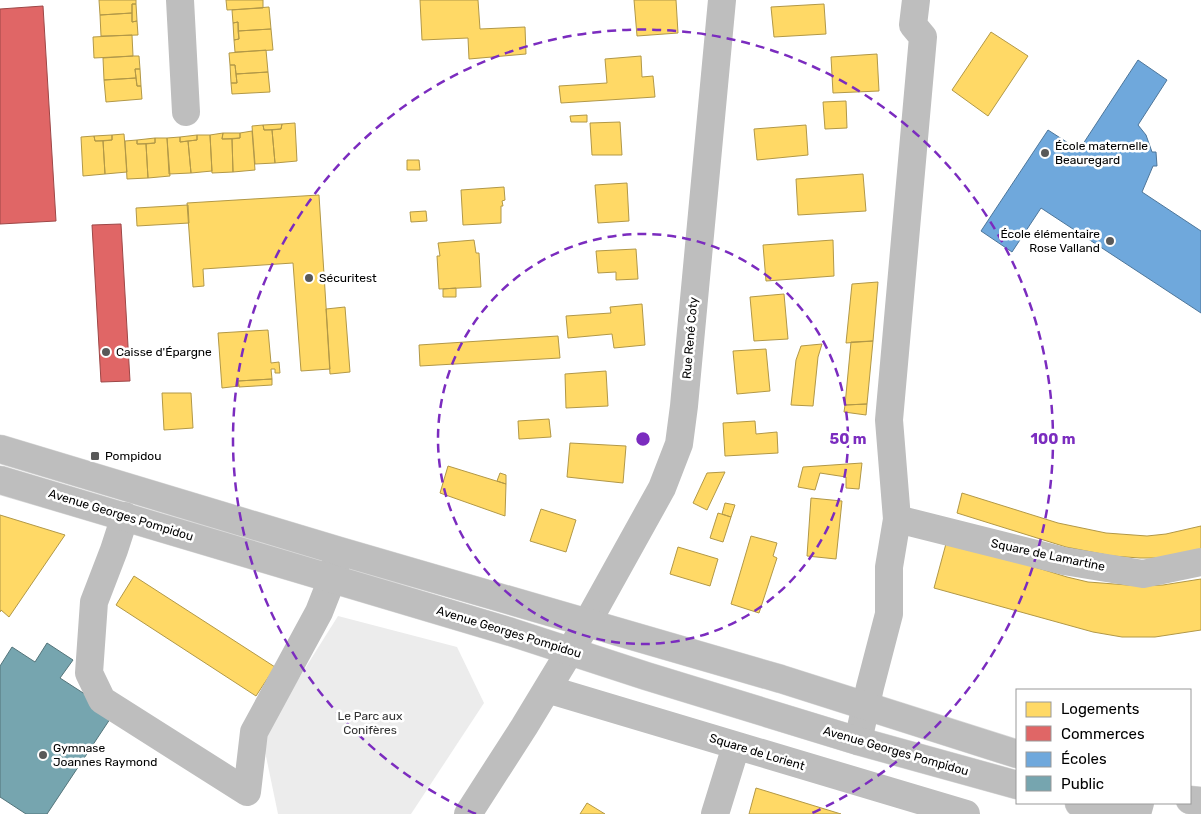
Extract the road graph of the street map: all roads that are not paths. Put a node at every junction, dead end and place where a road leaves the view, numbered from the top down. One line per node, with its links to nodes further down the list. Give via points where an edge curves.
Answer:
1 (180, 0): 4 (main road)
2 (722, 0): 12 (main road, Rue René Coty, via 679,444 662,488)
3 (916, 0): 8 (main road, via 913,25 923,37 889,420)
4 (186, 112)
5 (0, 449): 9 (main road)
6 (0, 480): 7 (main road, Avenue Georges Pompidou)
7 (125, 516): 11 (main road, Avenue Georges Pompidou); 11 (main road, via 94,602 89,673 102,700 247,792 254,732 319,612)
8 (896, 519): 10 (main road, Square de Lamartine, via 1064,561 1143,574); 16 (main road, via 889,567 889,614)
9 (339, 550): 11 (main road); 12 (main road)
10 (1201, 562)
11 (332, 579): 13 (main road, Avenue Georges Pompidou)
12 (588, 623): 13 (main road, Rue René Coty); 14 (main road)
13 (570, 650): 14 (main road, via 652,655 758,687); 15 (main road, Rue René Coty); 17 (main road, Avenue Georges Pompidou)
14 (781, 679): 16 (main road)
15 (548, 689): 18 (main road, Square de Lorient); 22 (main road, Rue René Coty)
16 (867, 707): 17 (main road); 19 (main road)
17 (858, 741): 20 (main road, Avenue Georges Pompidou)
18 (736, 746): 23 (main road); 24 (main road, Square de Lorient)
19 (1016, 754)
20 (1016, 785)
21 (1084, 804): 25 (main road)
22 (468, 814)
23 (715, 814)
24 (966, 814)
25 (1122, 814)

